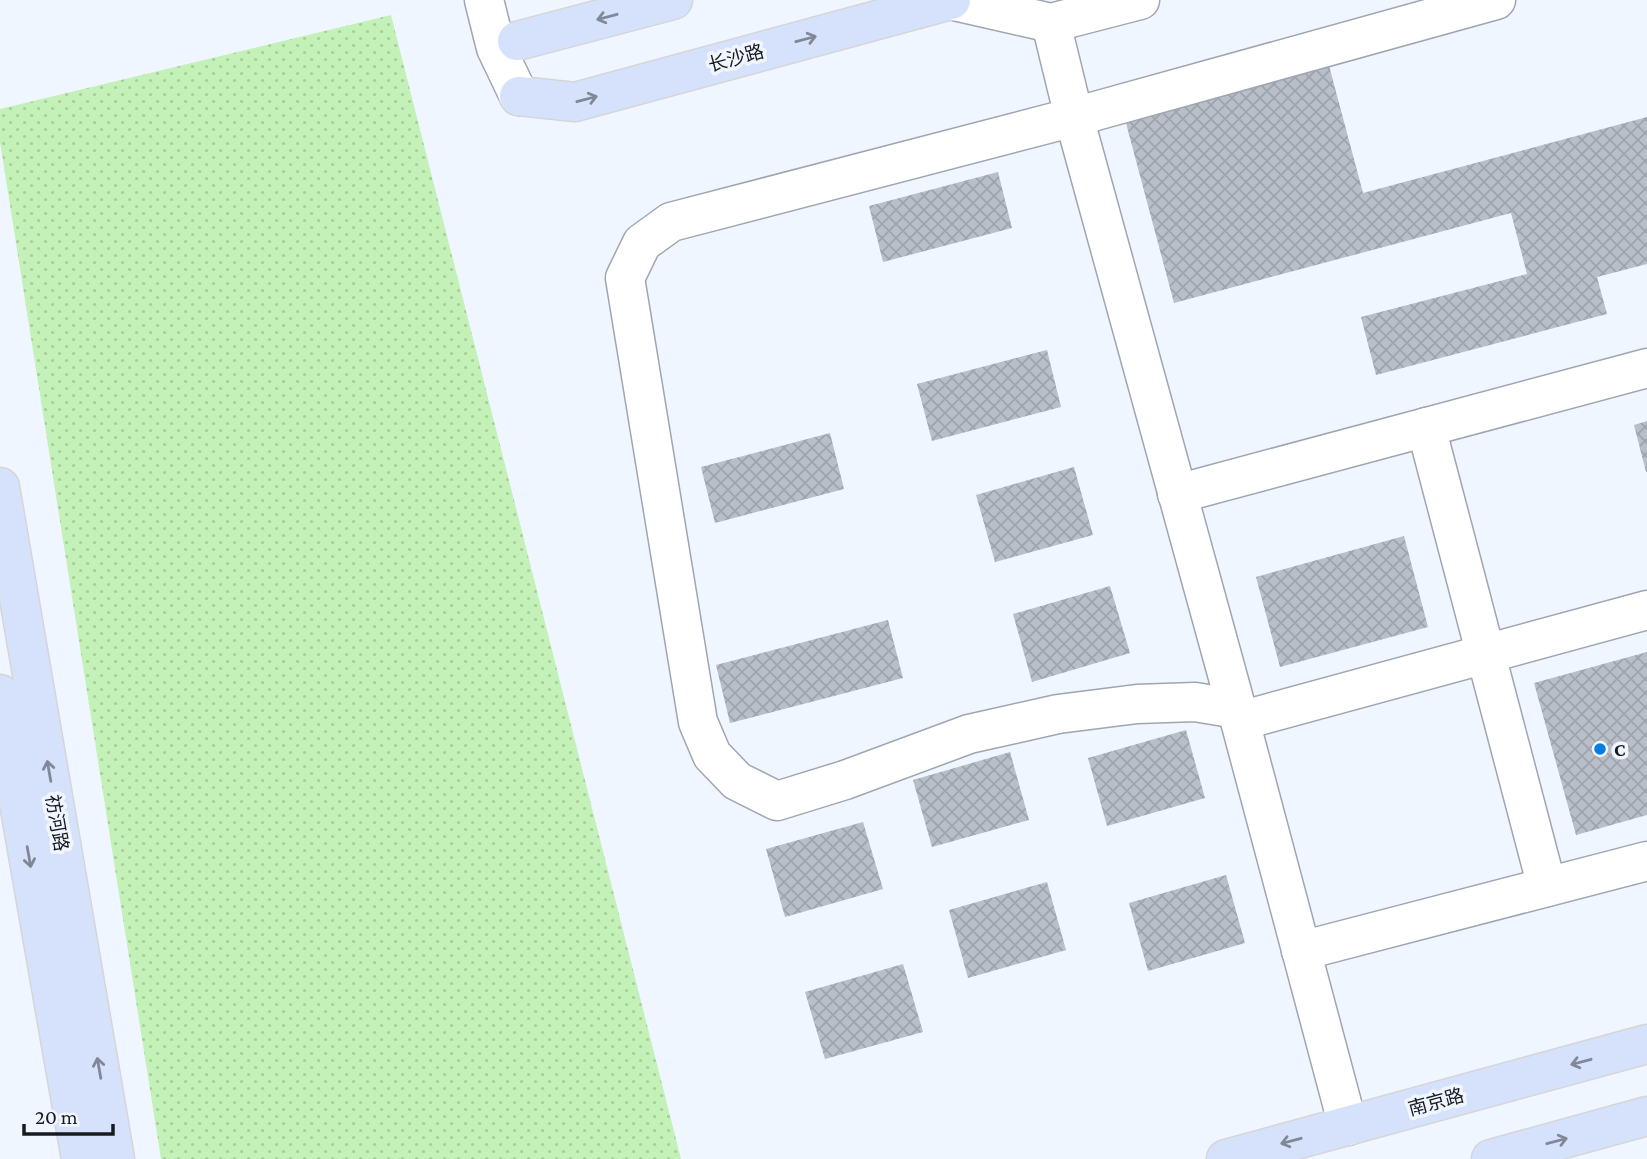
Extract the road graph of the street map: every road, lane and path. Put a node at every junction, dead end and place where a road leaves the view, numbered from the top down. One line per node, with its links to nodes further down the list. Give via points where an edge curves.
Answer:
1 (484, 0): 9 (street, via 496,48)
2 (509, 0): 8 (street)
3 (673, 0): 8 (main road, one-way to 8)
4 (950, 0): 7 (street); 9 (main road, 长沙路, one-way to 4, via 575,102)
5 (1140, 0): 7 (street)
6 (1496, 0): 10 (street)
7 (1051, 23): 10 (street)
8 (517, 40): 9 (street)
9 (519, 96)
10 (1074, 117): 14 (street); 18 (street, via 671,222 642,243 625,278 698,722 712,755 737,781 777,801 969,734 1058,714 1195,702)
11 (1647, 368): 12 (street)
12 (1426, 427): 14 (street); 16 (street)
13 (0, 487): 26 (main road, 祊河路, one-way to 13)
14 (1177, 494): 18 (street)
15 (1647, 610): 16 (street)
16 (1484, 654): 18 (street); 20 (street)
17 (0, 694): 25 (main road, 祊河路, one-way to 25)
18 (1239, 715): 21 (street)
19 (1647, 861): 20 (street)
20 (1546, 887): 21 (street)
21 (1301, 951): 24 (street)
22 (1647, 1044): 24 (main road, 南京路, one-way to 24)
23 (1647, 1116): 28 (main road, one-way to 23)
24 (1348, 1126): 27 (main road, 南京路, one-way to 27)
25 (81, 1159)
26 (115, 1159)
27 (1226, 1159)
28 (1491, 1159)

